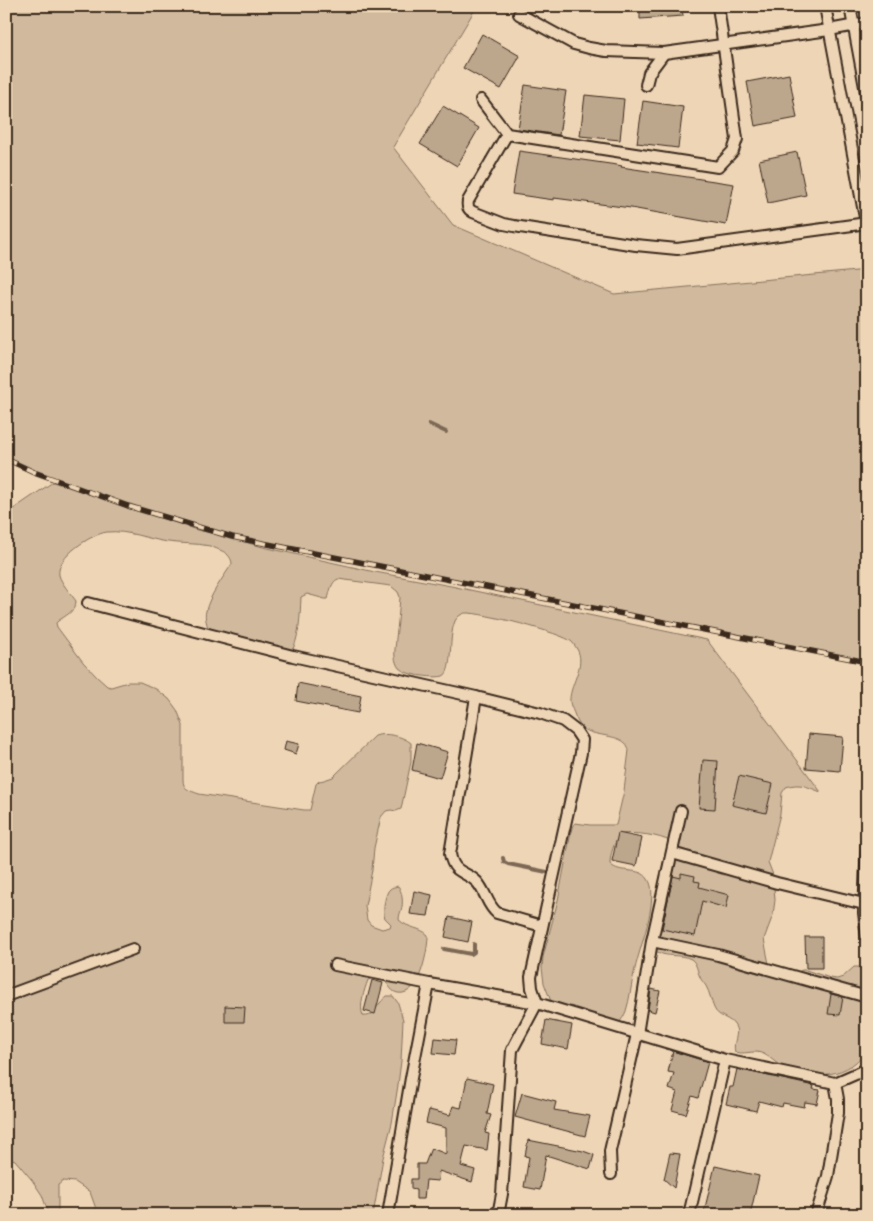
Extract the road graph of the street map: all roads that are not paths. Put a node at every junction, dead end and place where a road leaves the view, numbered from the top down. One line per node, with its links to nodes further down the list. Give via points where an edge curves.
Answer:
1 (718, 6): 8 (street)
2 (825, 6): 7 (street)
3 (850, 6): 6 (street)
4 (519, 14): 9 (street, via 574,44 606,51)
5 (867, 23): 6 (street)
6 (853, 25): 7 (street); 11 (street)
7 (829, 30): 8 (street); 14 (street)
8 (724, 44): 9 (street); 13 (street, via 737,139 733,151 718,167)
9 (664, 53): 10 (street, via 649,73)
10 (646, 85)
11 (867, 98)
12 (481, 100): 13 (street)
13 (507, 134): 14 (street, via 467,206 473,212 504,224 677,249)
14 (866, 223)
15 (88, 603): 16 (street, via 293,656)
16 (476, 697): 21 (street, via 450,854 452,863 479,884 497,913); 21 (street, via 563,721 582,740)
17 (681, 811): 19 (street)
18 (867, 842): 20 (street)
19 (672, 853): 20 (street); 23 (street)
20 (864, 904): 22 (street)
21 (542, 926): 29 (street, via 531,977)
22 (867, 937)
23 (652, 940): 28 (street); 30 (street)
24 (133, 949): 27 (street)
25 (336, 964): 26 (street)
26 (429, 984): 29 (street); 35 (street)
27 (6, 996)
28 (867, 997)
29 (537, 1003): 30 (street); 36 (street, via 512,1050)
30 (636, 1034): 31 (street); 34 (street, via 610,1151)
31 (725, 1060): 33 (street); 37 (street)
32 (867, 1068): 33 (street)
33 (835, 1083): 38 (street, via 837,1122 828,1176)
34 (611, 1174)
35 (388, 1215)
36 (498, 1215)
37 (689, 1215)
38 (816, 1215)

